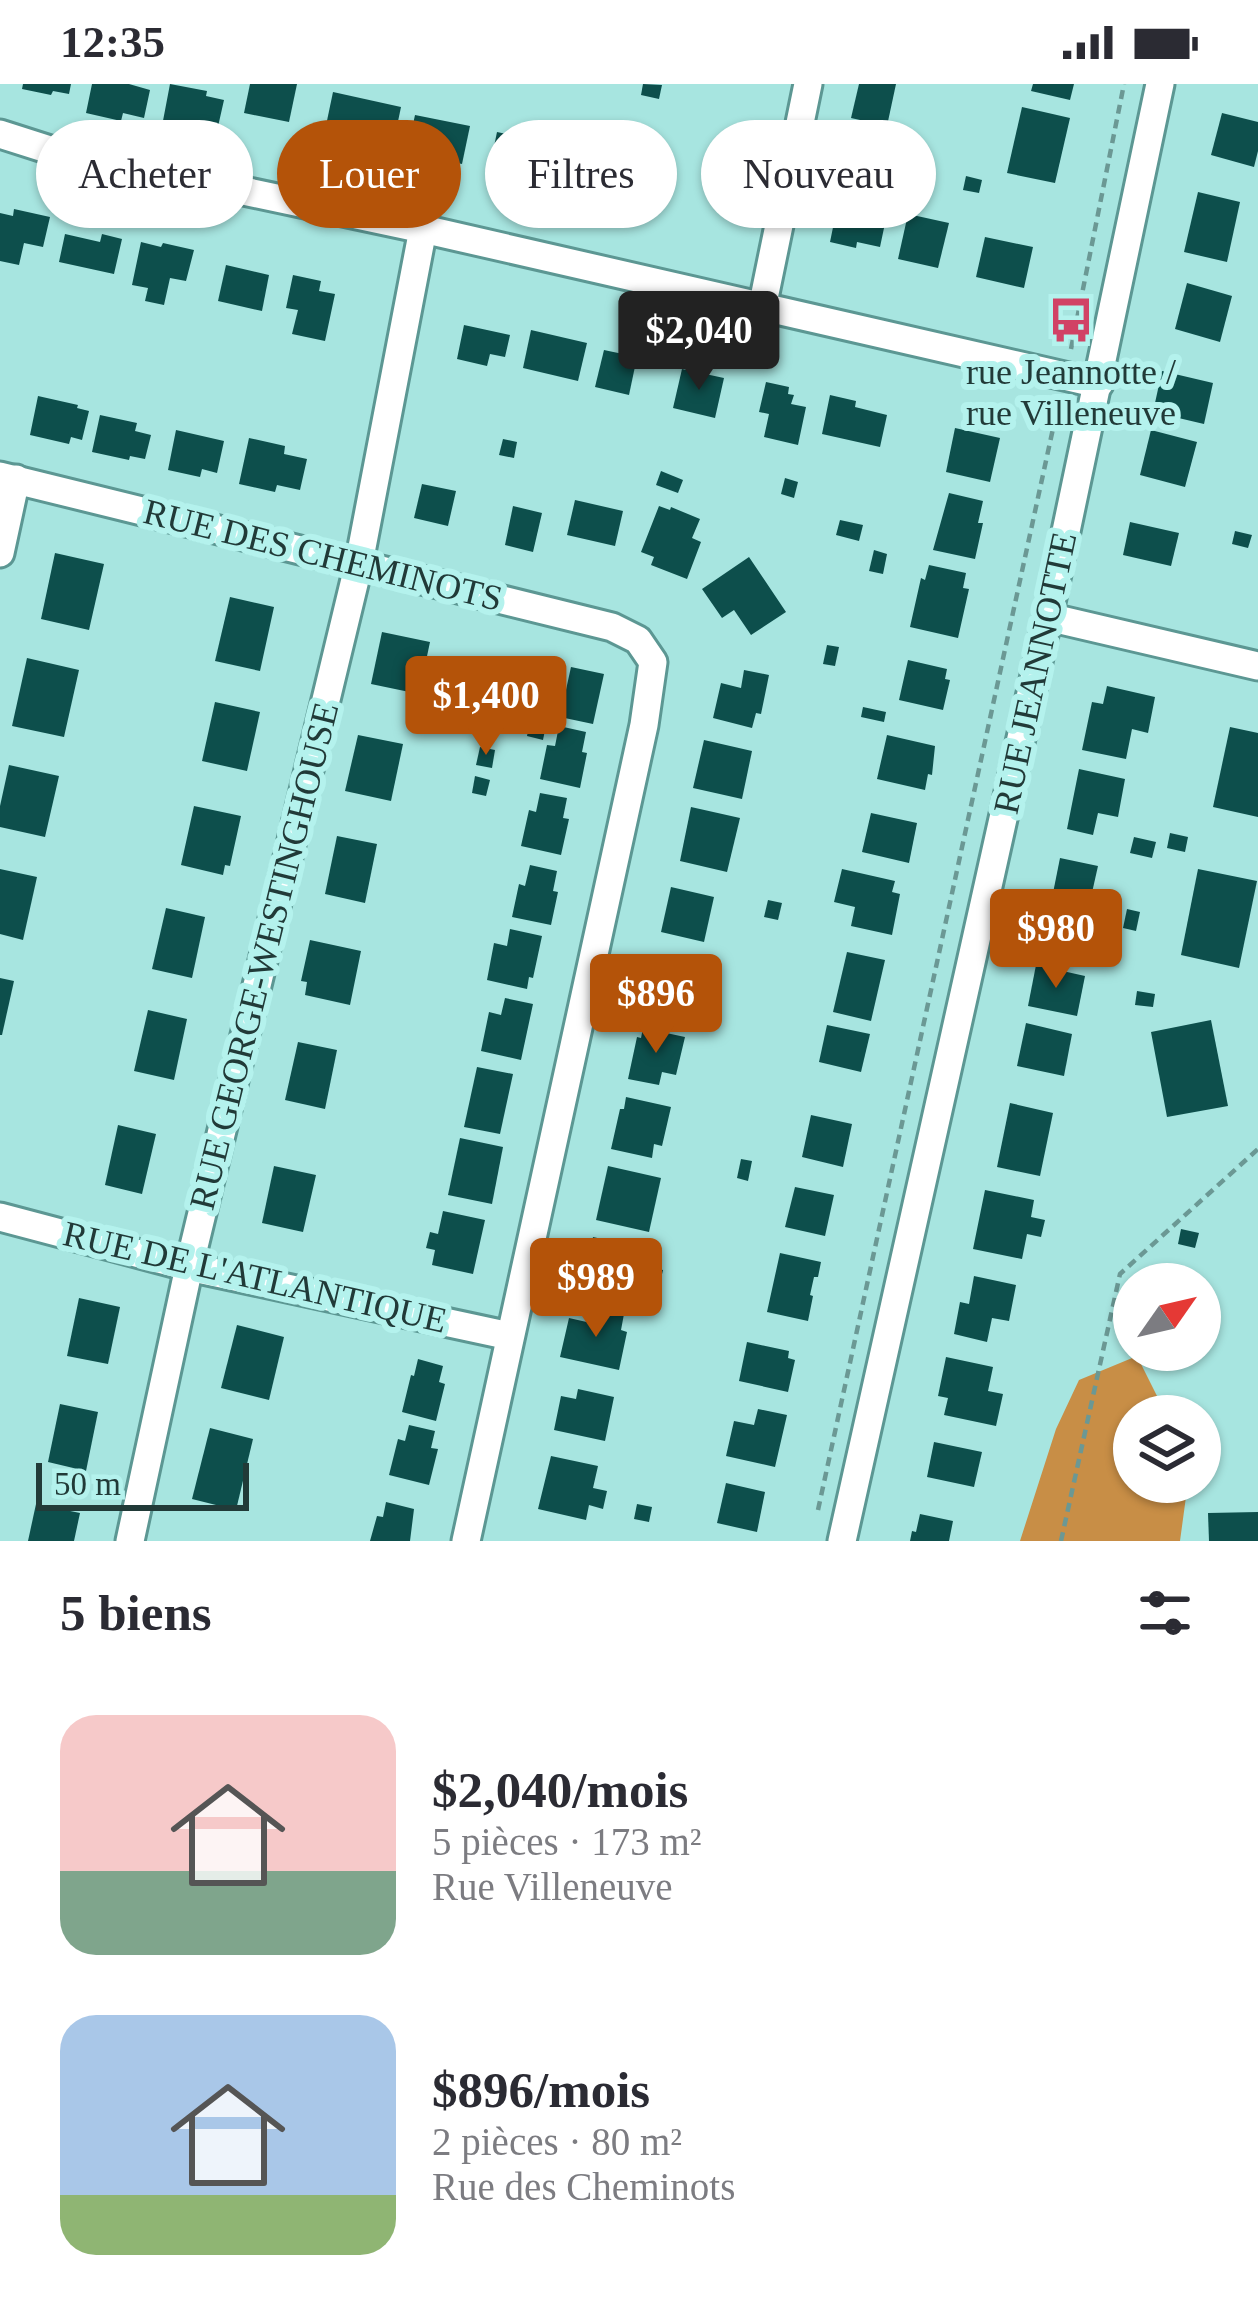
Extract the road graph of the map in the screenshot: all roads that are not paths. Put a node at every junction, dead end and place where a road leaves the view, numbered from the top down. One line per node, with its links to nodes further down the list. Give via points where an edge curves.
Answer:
1 (808, 84): 5 (street)
2 (1160, 84): 6 (street, RUE JEANNOTTE)
3 (0, 134): 4 (street)
4 (423, 230): 5 (street); 9 (street, RUE GEORGE-WESTINGHOUSE)
5 (762, 308): 6 (street)
6 (1099, 384): 10 (street, RUE JEANNOTTE)
7 (8, 477): 8 (street); 9 (street, RUE DES CHEMINOTS)
8 (0, 553)
9 (358, 563): 13 (street, RUE GEORGE-WESTINGHOUSE); 14 (street, RUE DES CHEMINOTS, via 612,627 638,640 652,662)
10 (1048, 617): 11 (street); 17 (street, RUE JEANNOTTE)
11 (1258, 666)
12 (0, 1216): 13 (street, RUE DE L'ATLANTIQUE)
13 (189, 1267): 14 (street, RUE DE L'ATLANTIQUE); 15 (street, RUE GEORGE-WESTINGHOUSE)
14 (510, 1336): 16 (street, RUE DES CHEMINOTS)
15 (130, 1541)
16 (466, 1541)
17 (842, 1541)

